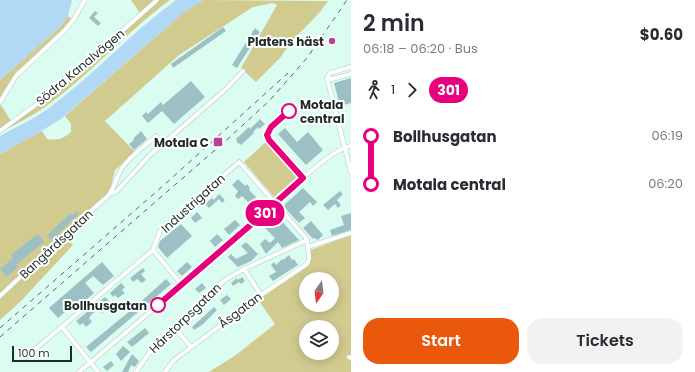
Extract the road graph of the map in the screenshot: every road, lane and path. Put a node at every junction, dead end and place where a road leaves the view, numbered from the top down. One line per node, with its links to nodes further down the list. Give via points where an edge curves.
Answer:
1 (86, 0): 7 (street, via 64,31 16,76)
2 (157, 0): 8 (street, Södra Kanalvägen, via 52,93)
3 (351, 67): 6 (street, via 330,73)
4 (243, 71): 13 (street, Bangårdsgatan, via 150,155 116,192)
5 (351, 74): 6 (street)
6 (327, 78): 11 (street)
7 (0, 102)
8 (0, 130)
9 (156, 136): 13 (street, Bangårdsgatan, via 125,165)
10 (351, 142): 11 (street)
11 (348, 147): 12 (street); 14 (street, via 332,155)
12 (351, 172)
13 (111, 193): 22 (street, Bangårdsgatan, via 43,253)
14 (275, 204): 16 (street); 18 (street, Industrigatan, via 239,162 160,231); 20 (street)
15 (351, 233): 17 (street)
16 (307, 240): 17 (street); 19 (street, Hårstorpsgatan)
17 (308, 247): 21 (street, Åsgatan, via 307,264)
18 (152, 250): 20 (street); 23 (street, Industrigatan)
19 (244, 269): 21 (street); 24 (street, Hårstorpsgatan, via 209,293)
20 (182, 285): 27 (street)
21 (261, 295): 25 (street, Åsgatan)
22 (0, 296)
23 (62, 327): 26 (street, Industrigatan); 27 (street)
24 (175, 328): 25 (street); 30 (street, Hårstorpsgatan, via 152,349)
25 (191, 347): 31 (street, Åsgatan, via 174,360)
26 (26, 357)
27 (90, 362): 28 (street); 29 (street)
28 (79, 372)
29 (98, 372)
30 (136, 372)
31 (165, 372)

